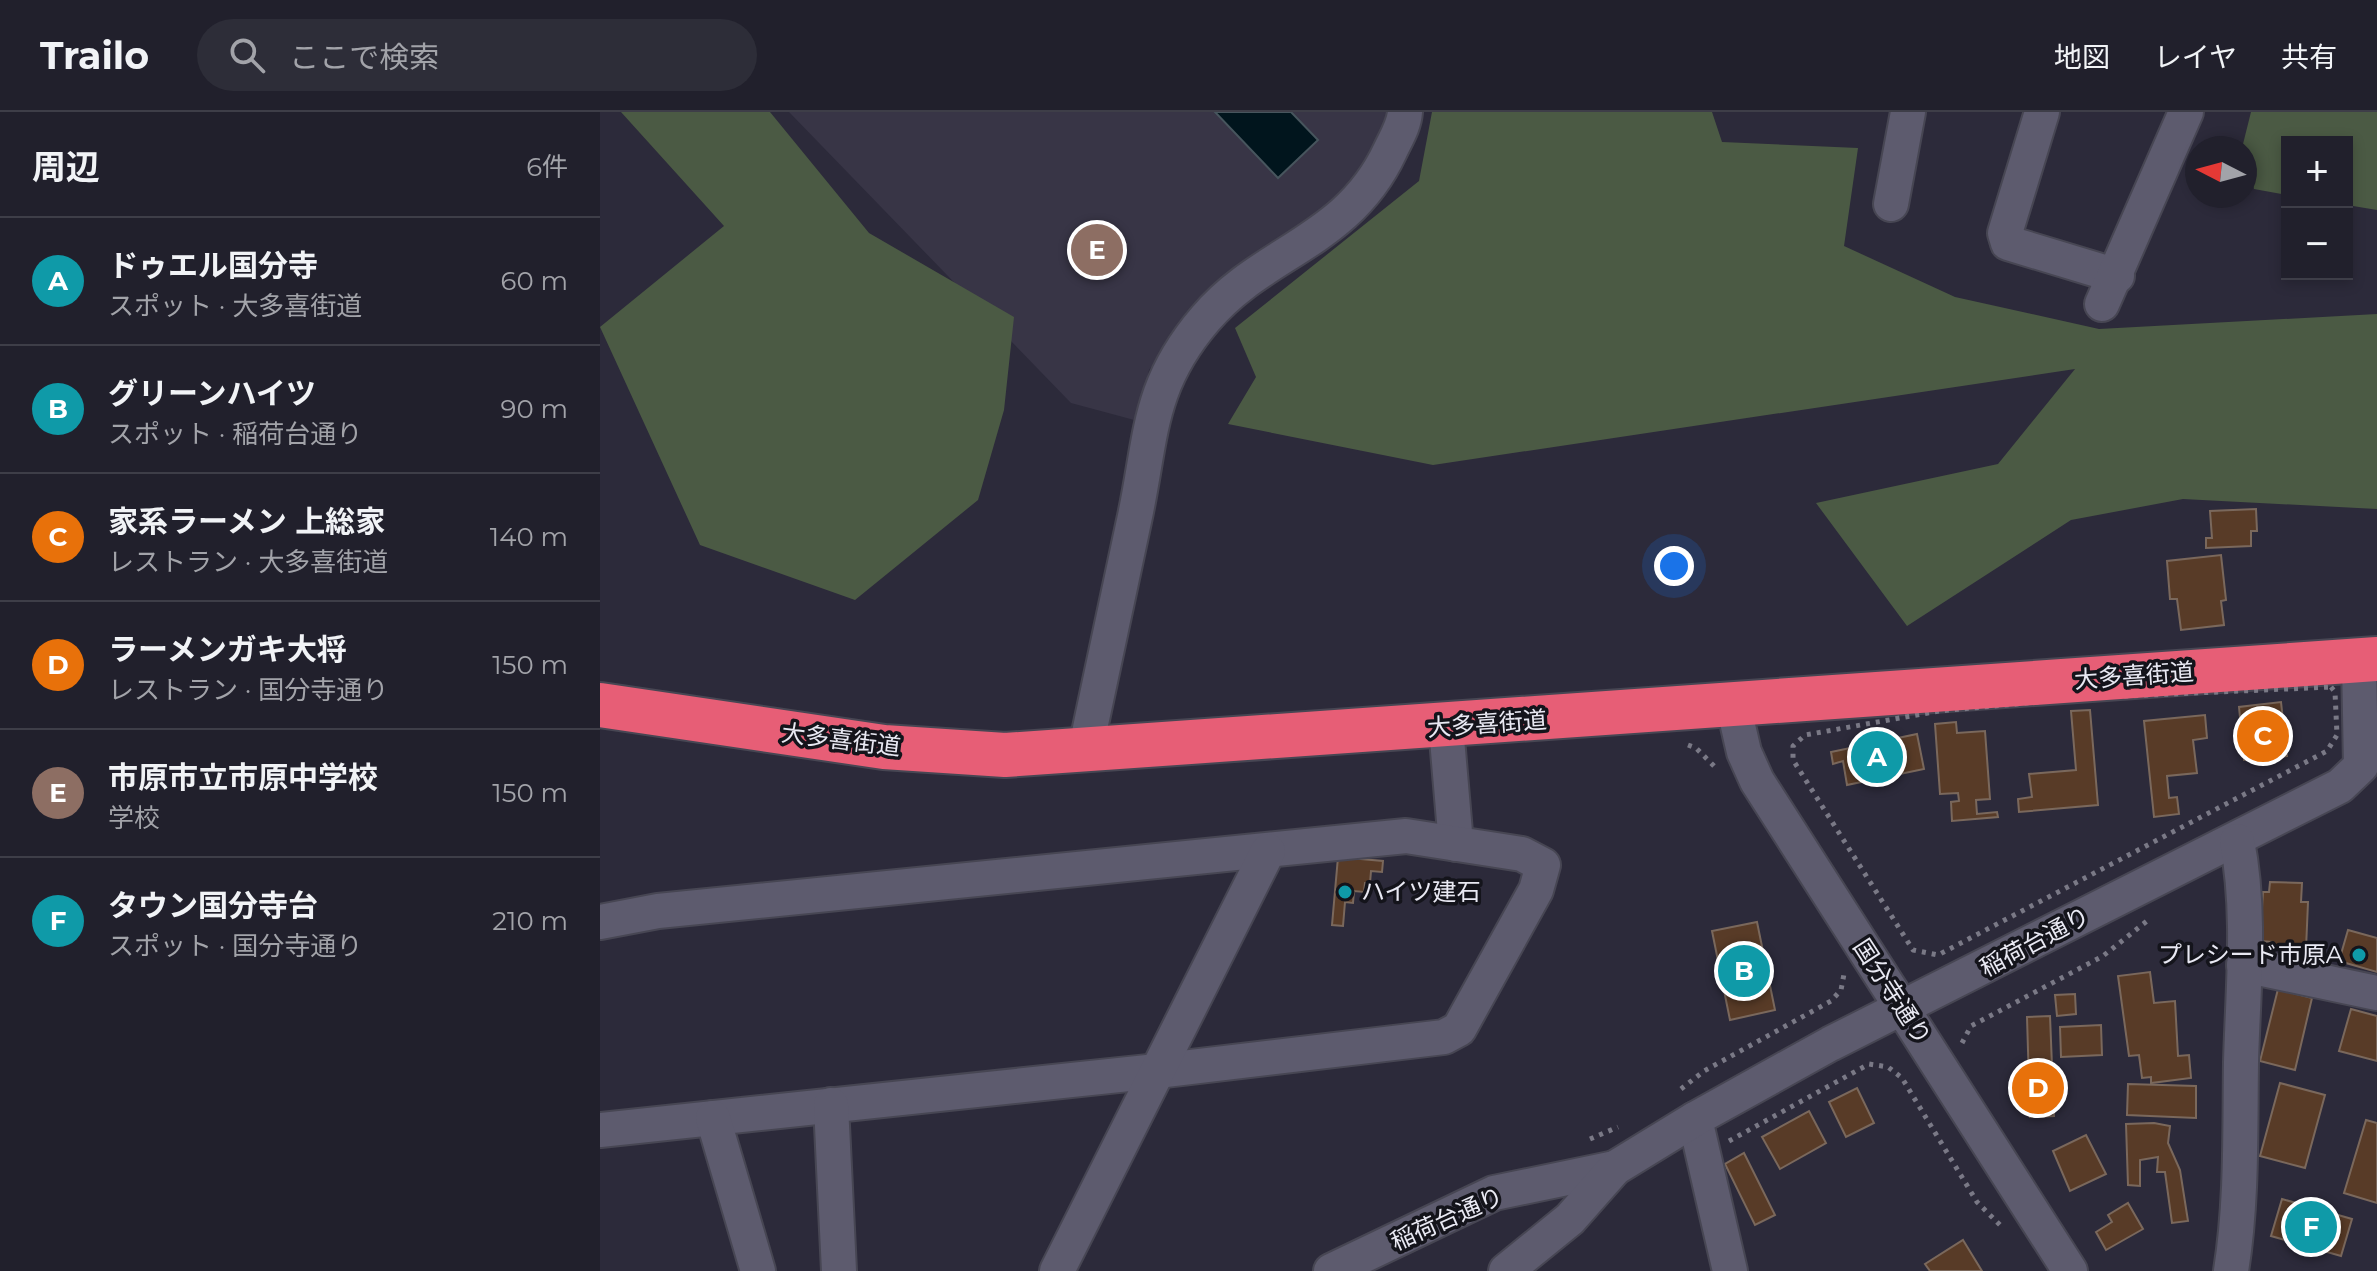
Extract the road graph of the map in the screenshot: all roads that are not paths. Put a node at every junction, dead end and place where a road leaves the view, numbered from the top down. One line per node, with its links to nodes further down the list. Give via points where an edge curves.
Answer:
1 (1405, 112): 10 (street, via 1378,177 1359,202 1304,247 1232,290 1183,344 1161,386 1149,423 1140,494)
2 (1908, 112): 5 (street)
3 (2042, 112): 4 (street, via 2005,233 2008,243 2110,290)
4 (2186, 112)
5 (1891, 204)
6 (2368, 660): 7 (highway, 大多喜街道); 11 (street, 稲荷台通り)
7 (1733, 704): 9 (highway, 大多喜街道); 18 (street, 国分寺通り, via 1757,781)
8 (600, 705): 10 (highway, 大多喜街道, via 884,747 1005,755)
9 (1446, 727): 10 (highway, 大多喜街道); 13 (street)
10 (1085, 752)
11 (2369, 766): 12 (street, 稲荷台通り)
12 (2237, 841): 16 (street, via 2243,868); 18 (street, 稲荷台通り)
13 (1456, 844): 14 (street, via 1406,836); 19 (street, via 1522,854 1543,865 1536,890 1459,1029 1444,1037)
14 (1268, 851): 15 (street, via 658,911); 19 (street)
15 (600, 922)
16 (2244, 965): 17 (street); 25 (street)
17 (2377, 993)
18 (1904, 1010): 22 (street, 稲荷台通り, via 1830,1044); 32 (street, 国分寺通り)
19 (1157, 1071): 20 (street); 28 (street)
20 (831, 1105): 21 (street); 27 (street)
21 (713, 1118): 23 (street); 26 (street)
22 (1695, 1119): 24 (street, 稲荷台通り); 31 (street)
23 (600, 1130)
24 (1615, 1168): 29 (street, 稲荷台通り, via 1494,1193); 30 (street, 稲荷台通り, via 1570,1219)
25 (2233, 1270)
26 (758, 1271)
27 (839, 1271)
28 (1057, 1271)
29 (1331, 1271)
30 (1506, 1271)
31 (1730, 1271)
32 (2070, 1271)

